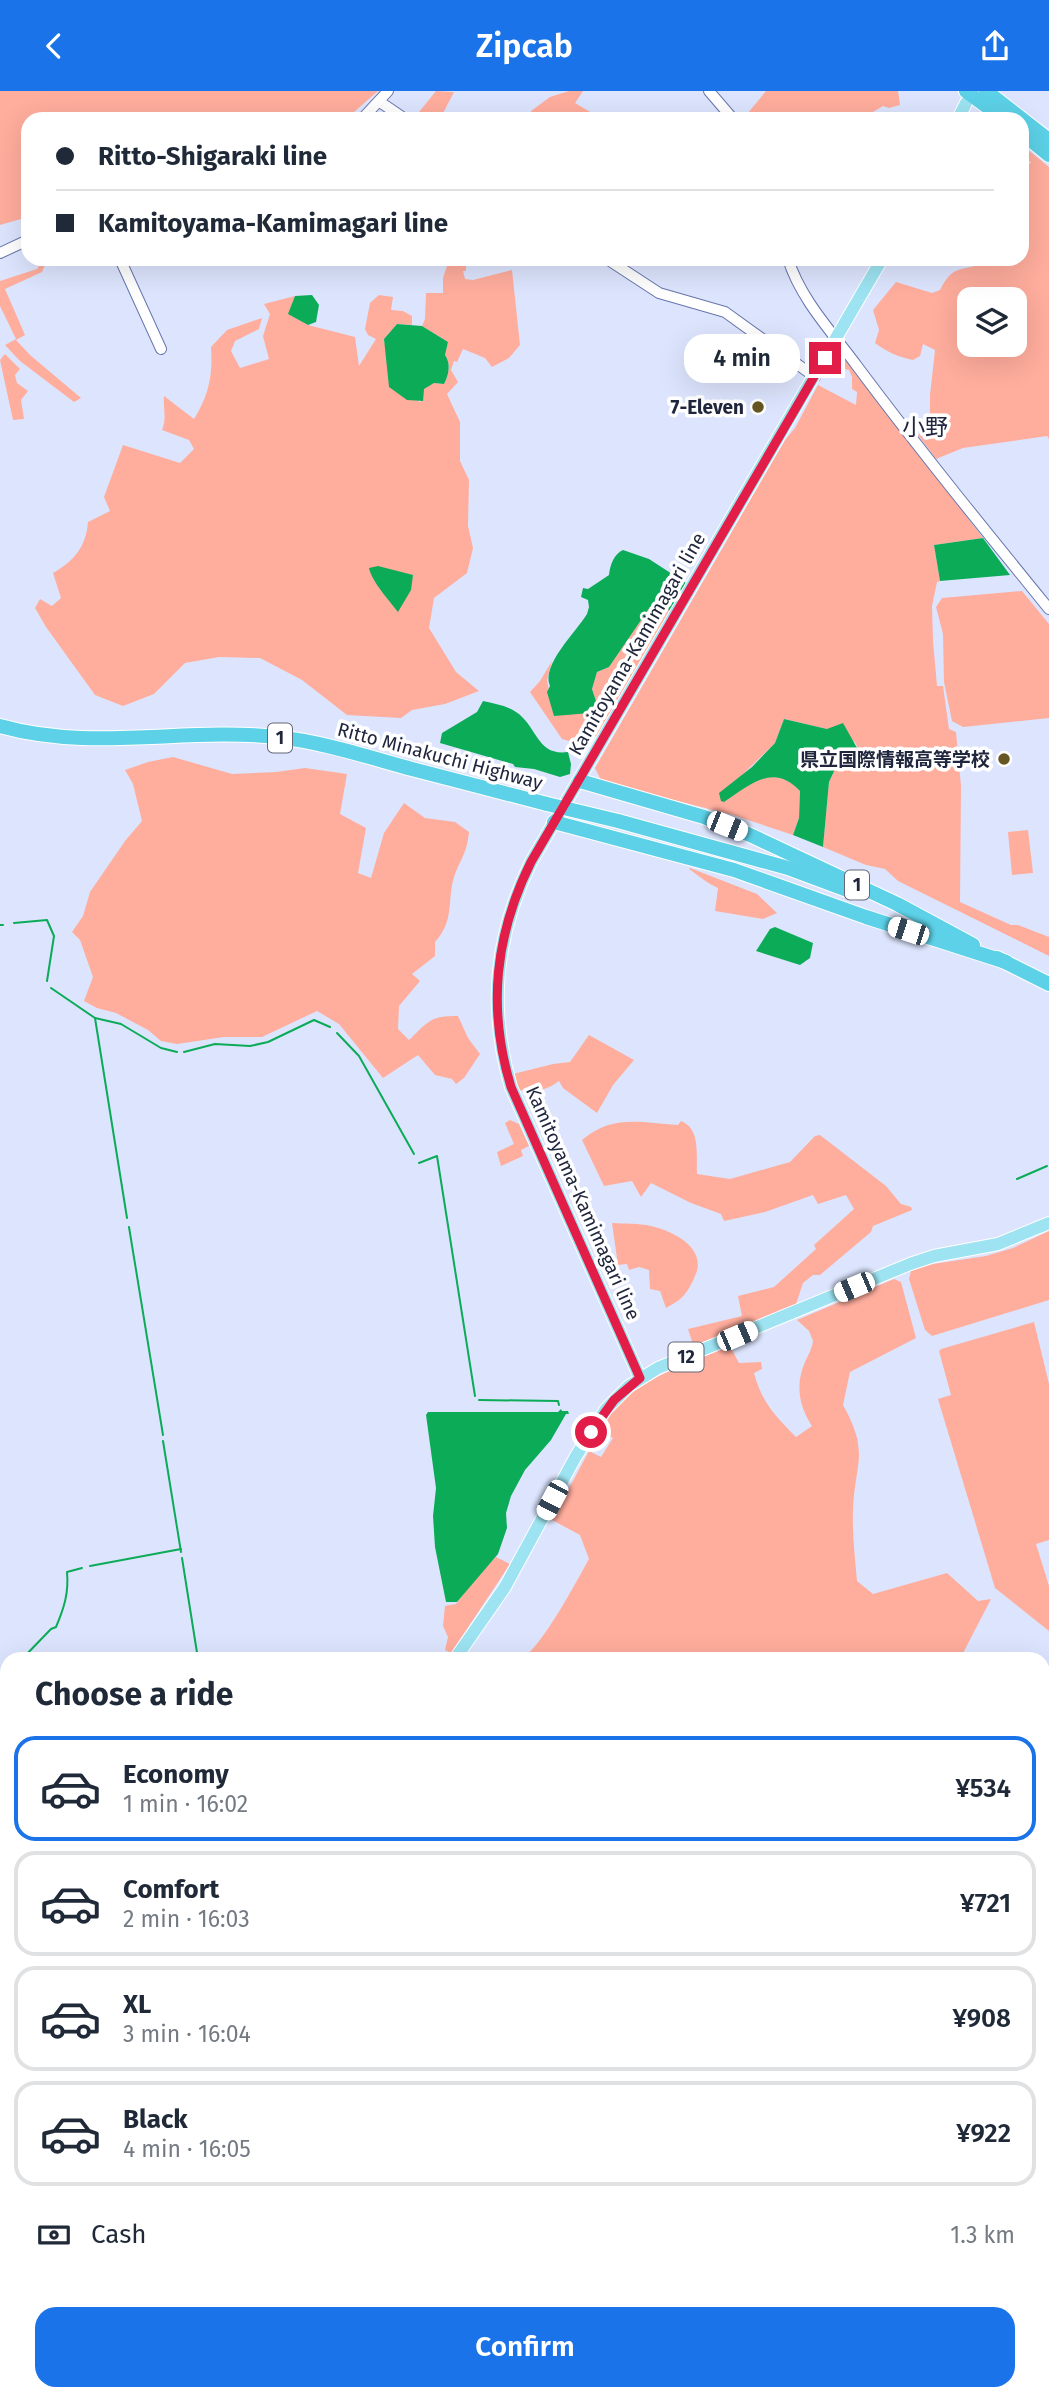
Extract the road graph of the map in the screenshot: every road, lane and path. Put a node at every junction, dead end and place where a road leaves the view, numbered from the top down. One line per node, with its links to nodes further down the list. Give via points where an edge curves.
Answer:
1 (388, 91): 5 (street)
2 (709, 91): 8 (street)
3 (986, 91): 10 (highway)
4 (966, 97): 9 (highway)
5 (380, 102): 6 (street); 7 (street)
6 (369, 112)
7 (395, 112)
8 (727, 112)
9 (992, 112)
10 (1013, 112)
11 (1029, 124): 13 (highway)
12 (1029, 139): 14 (highway)
13 (1049, 140)
14 (1049, 155)
15 (21, 243): 16 (street)
16 (0, 253)
17 (123, 266): 22 (street)
18 (618, 266): 23 (street, via 659,293 725,312)
19 (791, 266): 21 (street, via 802,293)
20 (878, 266): 21 (main road, Kamitoyama-Kamimagari line)
21 (836, 339): 23 (main road, Kamitoyama-Kamimagari line); 24 (street)
22 (161, 349)
23 (815, 377): 26 (main road, Kamitoyama-Kamimagari line)
24 (1049, 609)
25 (3, 727): 28 (highway, Ritto Minakuchi Highway / 1, bridge, via 83,738 277,737 348,751 788,868)
26 (580, 782): 27 (main road, Kamitoyama-Kamimagari line); 28 (highway, 1, via 750,835)
27 (554, 823): 28 (highway, 1, via 734,870 866,918); 31 (main road, Kamitoyama-Kamimagari line, via 520,885 502,942 497,991 502,1055 520,1112)
28 (1006, 961): 29 (highway, Ritto Minakuchi Highway / 1)
29 (1049, 984)
30 (1049, 1223): 31 (main road, 12, via 998,1244 910,1263)
31 (640, 1378): 32 (main road, 12, via 606,1409 511,1578)
32 (460, 1652)

